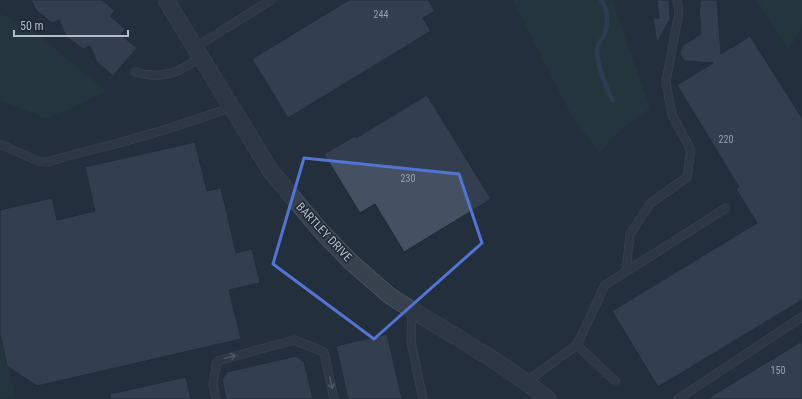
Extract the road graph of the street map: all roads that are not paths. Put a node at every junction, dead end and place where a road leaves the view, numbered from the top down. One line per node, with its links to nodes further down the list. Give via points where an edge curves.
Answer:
1 (166, 0): 4 (street, BARTLEY DRIVE)
2 (271, 0): 4 (lane)
3 (677, 0): 9 (lane, via 679,12 666,82 672,115 691,150 687,177 651,203 630,234)
4 (198, 52): 5 (lane, via 191,64 173,73 150,76); 6 (street, BARTLEY DRIVE)
5 (135, 72)
6 (232, 107): 7 (lane, via 189,123 47,162 38,161); 10 (street, BARTLEY DRIVE, via 270,170 312,220 351,262 390,296)
7 (0, 144)
8 (726, 208): 9 (lane)
9 (626, 272): 12 (lane, via 605,285)
10 (412, 310): 13 (street, BARTLEY DRIVE); 17 (lane, via 411,342)
11 (802, 317): 19 (lane)
12 (577, 345): 13 (lane); 14 (lane)
13 (526, 382): 18 (street, BARTLEY DRIVE)
14 (616, 382)
15 (216, 399): 16 (lane, one-way to 16, via 213,384 217,361 294,340 324,352)
16 (334, 399)
17 (423, 399)
18 (548, 399)
19 (678, 399)

